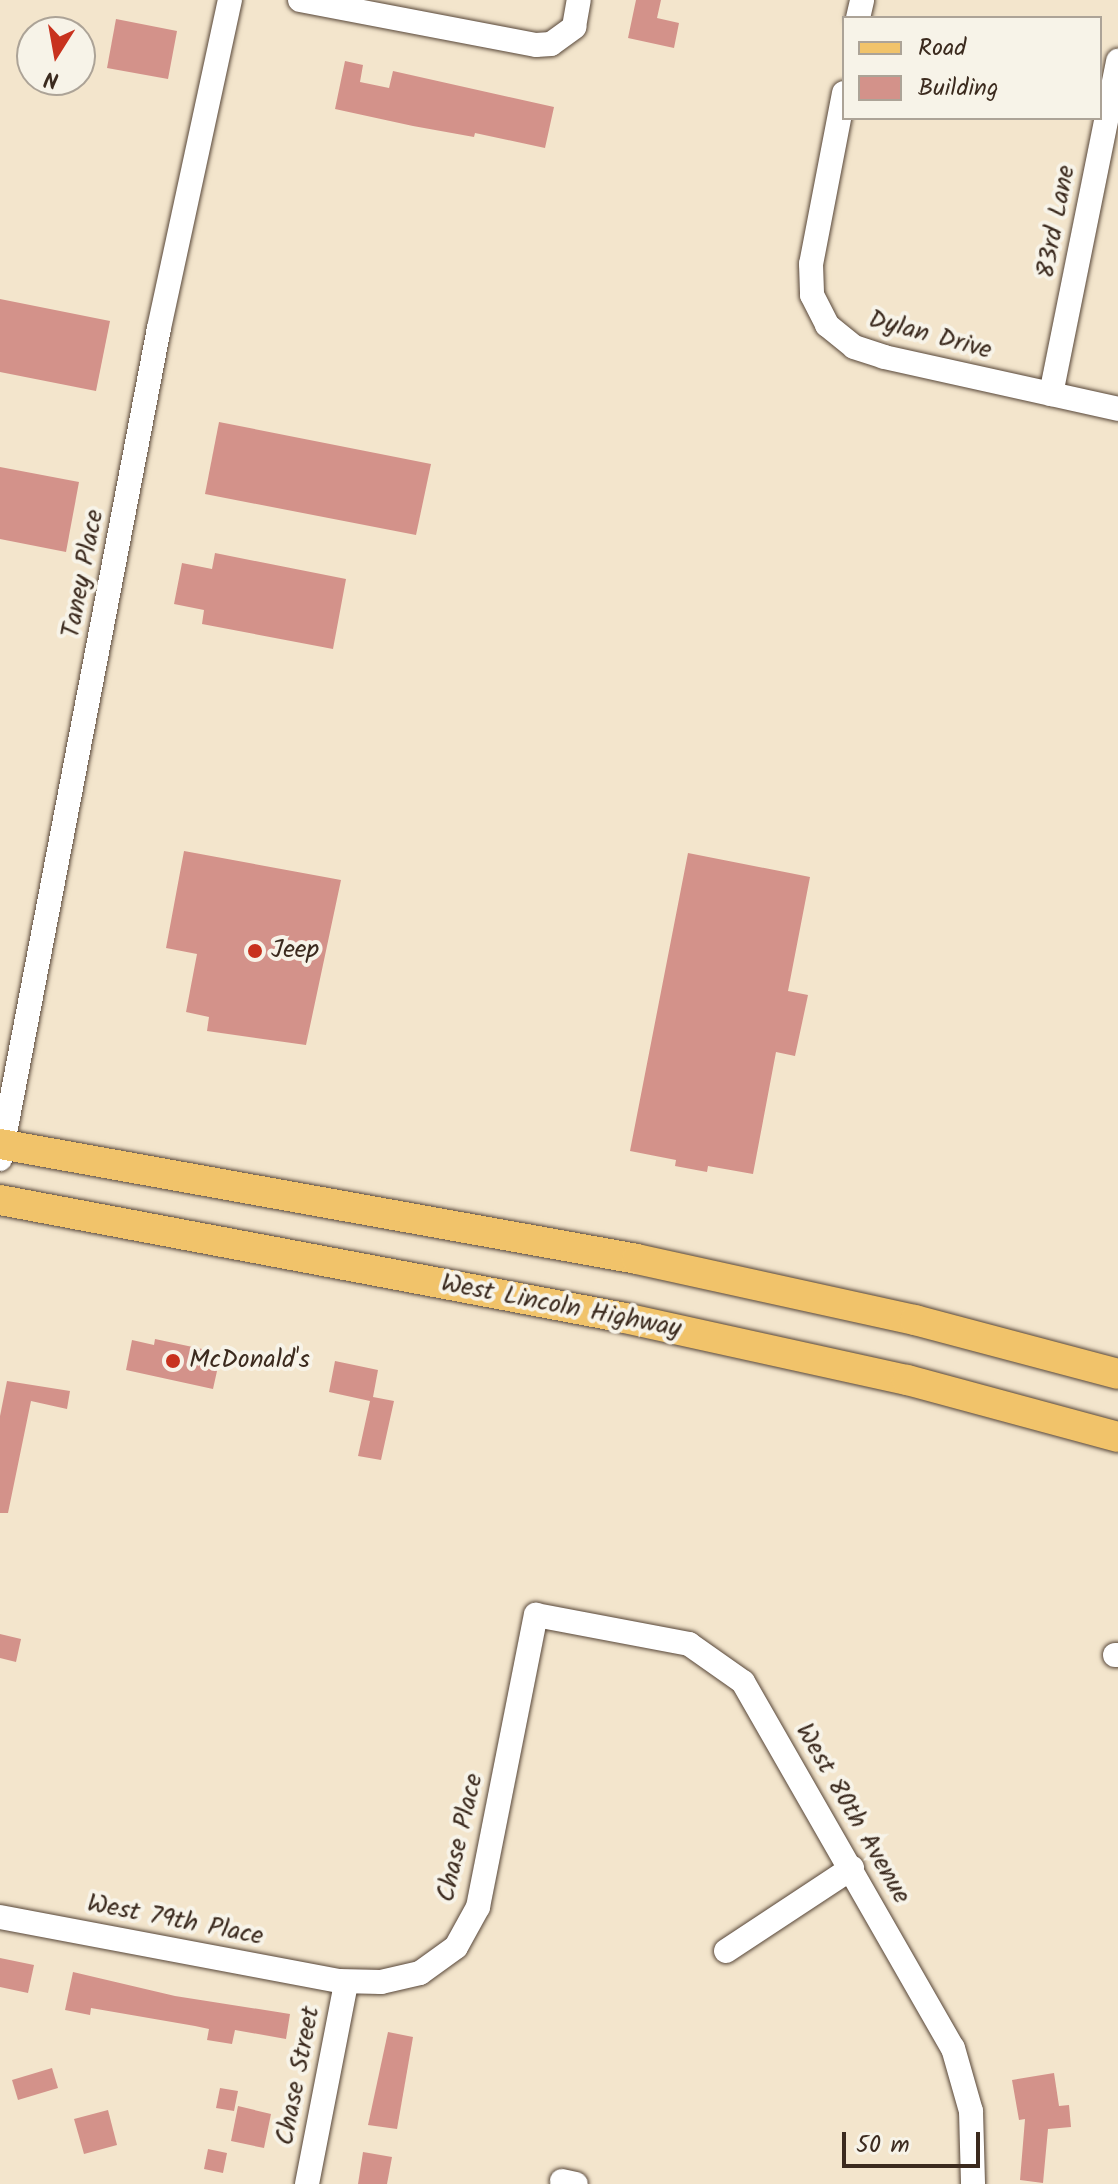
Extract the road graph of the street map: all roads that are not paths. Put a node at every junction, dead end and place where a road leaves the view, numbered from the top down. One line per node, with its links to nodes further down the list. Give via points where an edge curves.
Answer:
1 (230, 0): 8 (street, Taney Place, via 159,328)
2 (300, 0): 3 (street, via 536,45 551,44 574,27)
3 (579, 0)
4 (1118, 61): 6 (street, 83rd Lane)
5 (842, 103): 6 (street, Dylan Drive, via 811,264 812,295 827,325 854,347 884,357)
6 (1051, 394): 7 (street, Dylan Drive)
7 (1118, 409)
8 (1, 1149): 10 (main road, via 637,1259 915,1320)
9 (0, 1200): 11 (main road, West Lincoln Highway, via 625,1318 907,1380)
10 (1118, 1374)
11 (1118, 1437)
12 (536, 1615): 13 (street, West 80th Avenue, via 689,1644 743,1682); 16 (street, Chase Place, via 478,1907 456,1947 420,1973 381,1982)
13 (852, 1868): 15 (street); 18 (street, West 80th Avenue, via 953,2048 971,2111)
14 (0, 1917): 16 (street, West 79th Place)
15 (726, 1951)
16 (339, 1981): 17 (street, Chase Street, via 345,1988)
17 (307, 2184)
18 (973, 2184)

